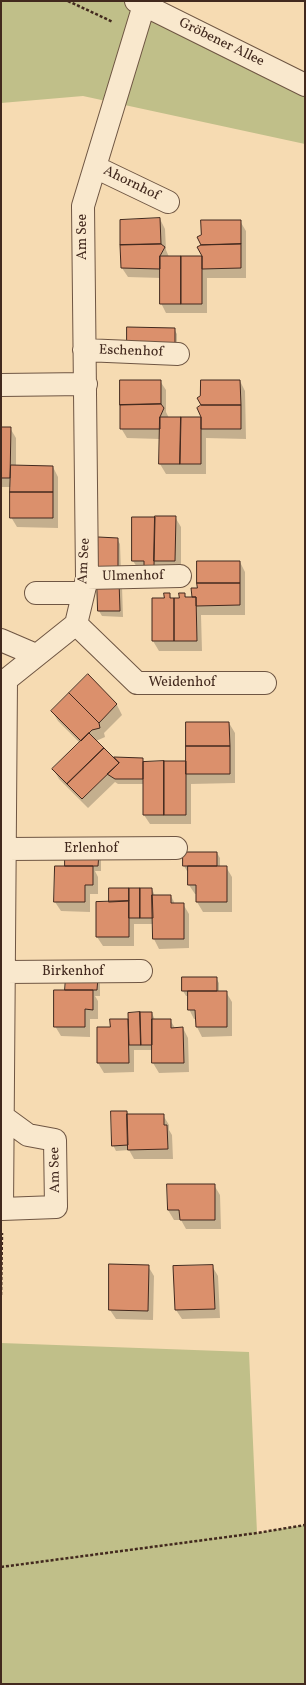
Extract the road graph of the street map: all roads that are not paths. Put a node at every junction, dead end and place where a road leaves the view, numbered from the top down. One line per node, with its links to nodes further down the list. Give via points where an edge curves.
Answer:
1 (140, 3): 2 (street, Gröbener Allee); 3 (street, Am See, via 136,31)
2 (305, 85)
3 (95, 167): 4 (street, Ahornhof); 5 (street, Am See, via 83,206)
4 (168, 202)
5 (84, 350): 6 (street, Eschenhof); 7 (street, Am See)
6 (178, 354)
7 (86, 384): 8 (street); 10 (street, Am See)
8 (1, 385)
9 (180, 576): 10 (street, Ulmenhof)
10 (85, 585): 11 (street, Ulmenhof); 12 (street, Am See)
11 (36, 593)
12 (76, 624): 14 (street); 15 (street, Weidenhof, via 137,683)
13 (1, 640): 14 (street)
14 (36, 655): 17 (street, via 6,680)
15 (265, 682)
16 (176, 848): 17 (street, Erlenhof)
17 (6, 849): 19 (street)
18 (141, 971): 19 (street, Birkenhof)
19 (5, 972): 20 (street)
20 (2, 1116): 21 (street); 21 (street, Am See, via 28,1135 55,1140 56,1207)
21 (2, 1209)

